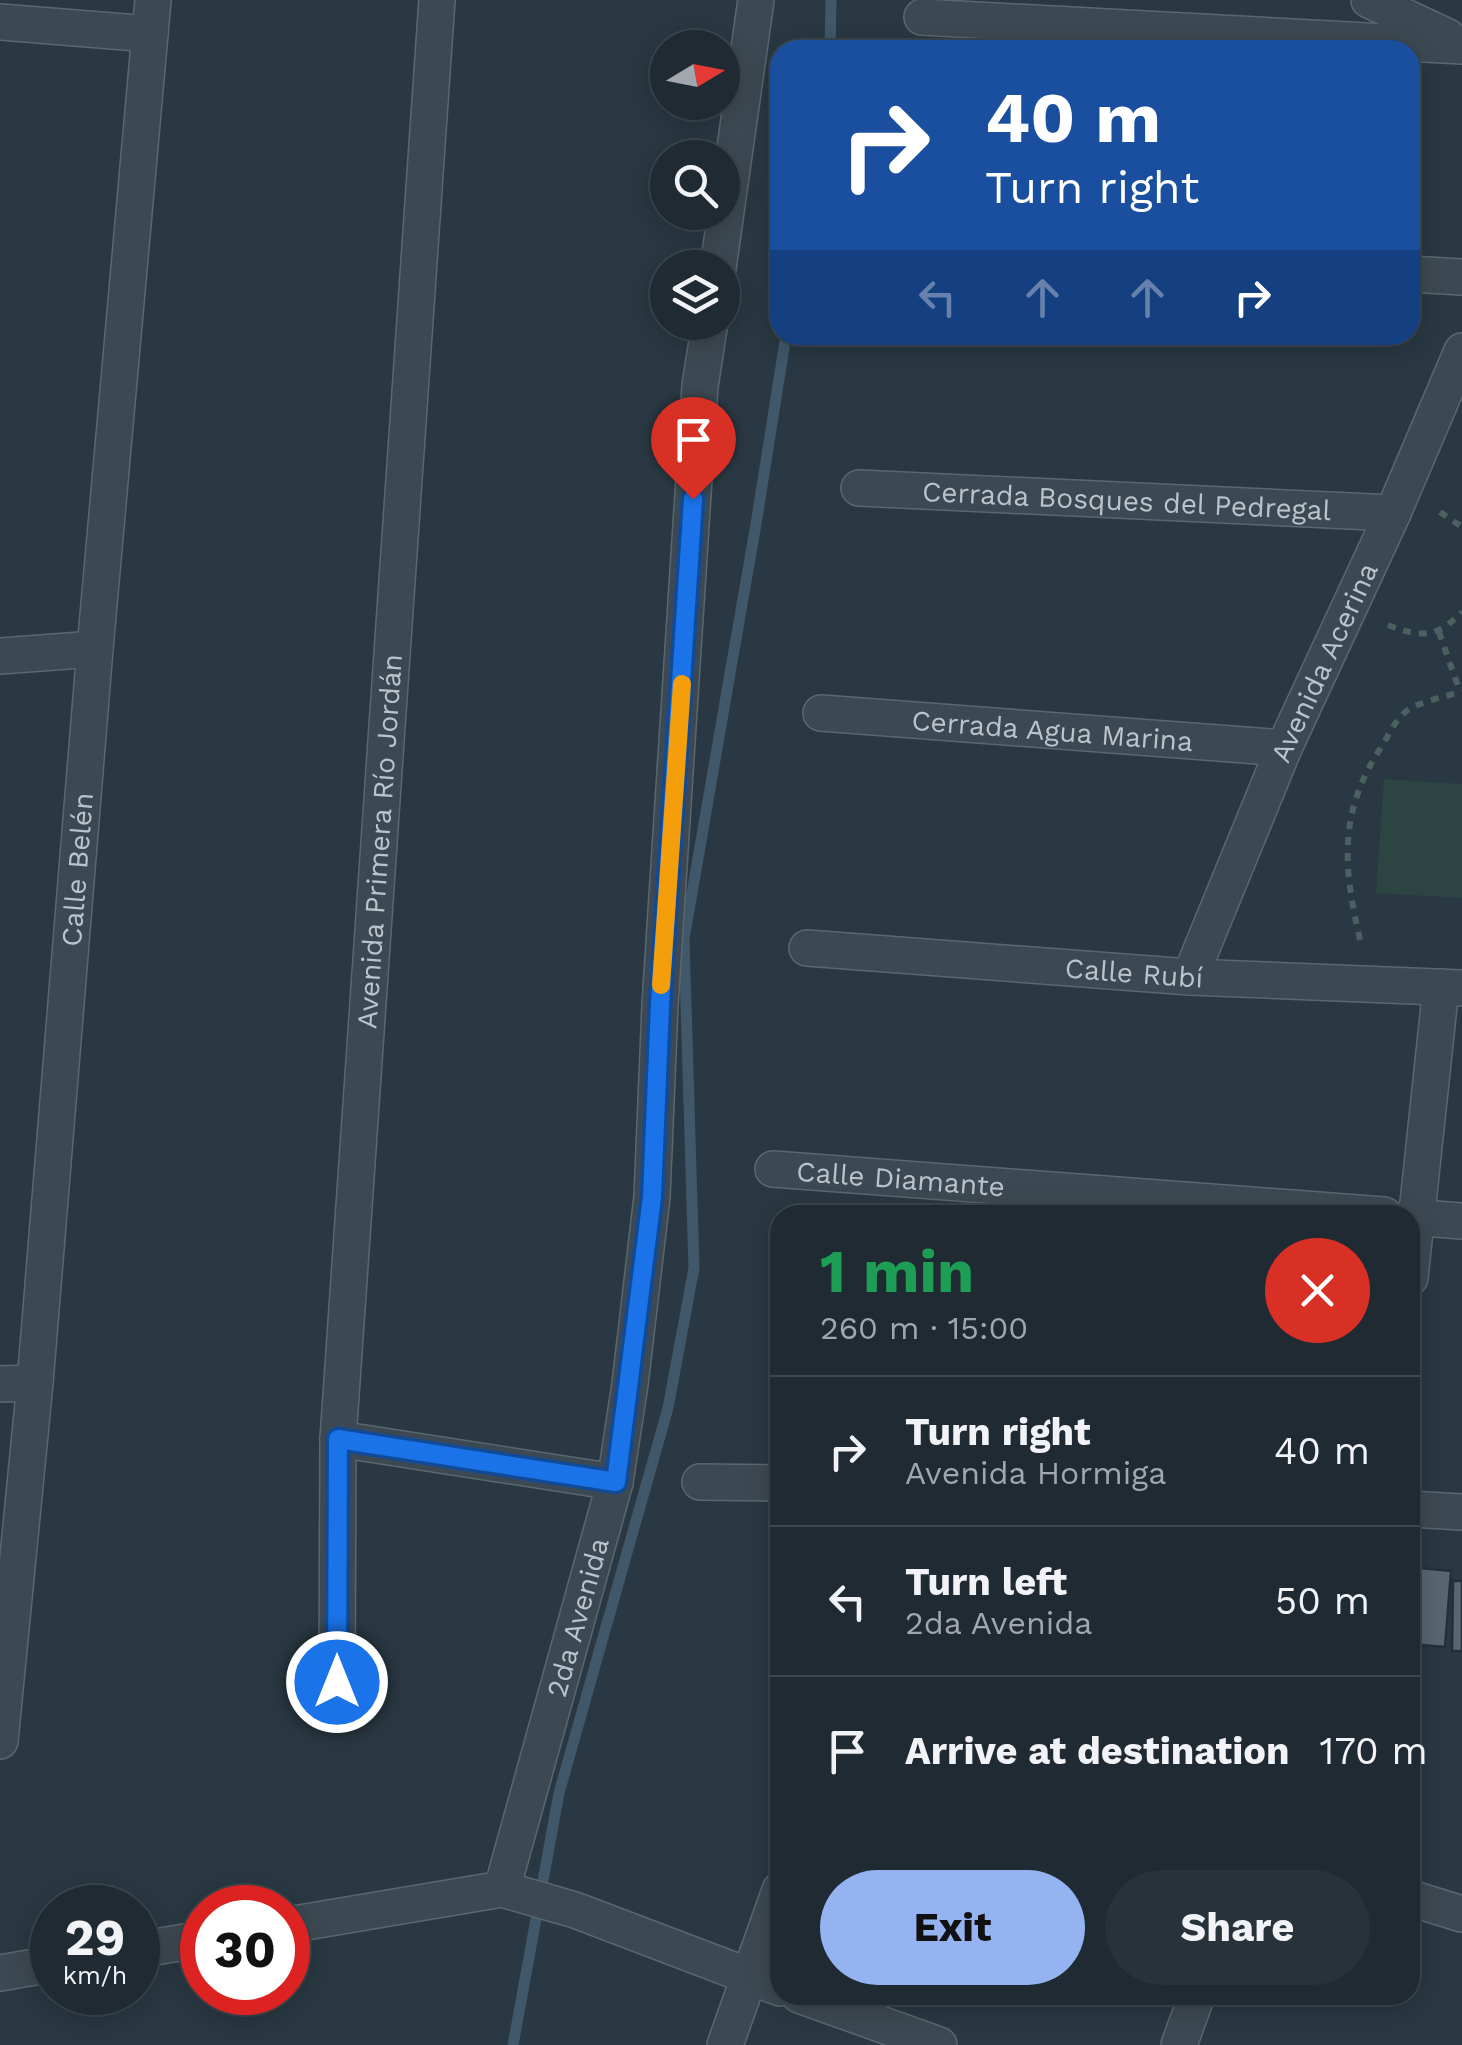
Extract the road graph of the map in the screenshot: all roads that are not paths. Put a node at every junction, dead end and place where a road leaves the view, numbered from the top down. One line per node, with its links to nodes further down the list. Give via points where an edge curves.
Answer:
1 (437, 0): 31 (street, Avenida Primera Río Jordán)
2 (756, 0): 10 (street)
3 (1369, 0): 9 (street)
4 (152, 17): 6 (street); 17 (street, Calle Belén)
5 (922, 17): 7 (street)
6 (0, 22)
7 (1366, 40)
8 (1420, 43): 9 (street)
9 (1462, 45)
10 (721, 250)
11 (1420, 275): 12 (street)
12 (1462, 277)
13 (707, 340): 32 (street, 2da Avenida, via 652,1197)
14 (1462, 352): 16 (street, Avenida Acerina)
15 (859, 488): 16 (street, Cerrada Bosques del Pedregal)
16 (1393, 512): 20 (street, Avenida Acerina)
17 (95, 650): 18 (street); 29 (street, Calle Belén)
18 (0, 656)
19 (821, 713): 20 (street, Cerrada Agua Marina)
20 (1284, 748): 22 (street, Avenida Acerina)
21 (807, 948): 22 (street, Calle Rubí)
22 (1190, 977): 23 (street, Calle Rubí)
23 (1452, 988): 26 (street)
24 (773, 1168): 25 (street, Calle Diamante)
25 (1259, 1205)
26 (1406, 1205)
27 (1420, 1217): 28 (street, Calle Diamante)
28 (1462, 1221)
29 (35, 1383): 30 (street); 38 (street, Calle Belén)
30 (0, 1384)
31 (338, 1439): 32 (street); 37 (street, Avenida Primera Río Jordán)
32 (616, 1482): 39 (street, 2da Avenida)
33 (700, 1482): 34 (street)
34 (770, 1483)
35 (1420, 1510): 36 (street)
36 (1462, 1512)
37 (337, 1682)
38 (0, 1741)
39 (510, 1891): 42 (street); 46 (street)
40 (1420, 1901): 41 (street)
41 (1462, 1914)
42 (310, 1922)
43 (770, 1952): 46 (street)
44 (30, 1968): 45 (street)
45 (0, 1973)
46 (765, 1983): 49 (street)
47 (827, 2005): 50 (street)
48 (1193, 2005): 51 (street)
49 (724, 2045)
50 (939, 2045)
51 (1179, 2045)

